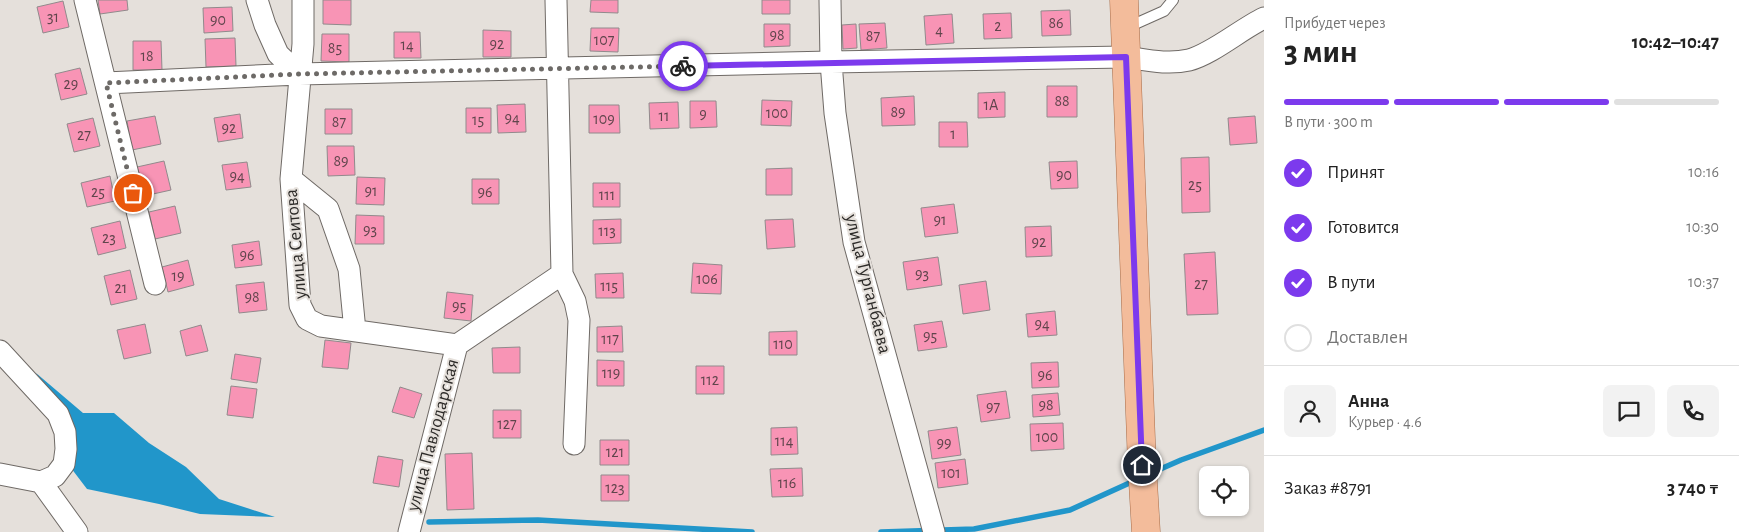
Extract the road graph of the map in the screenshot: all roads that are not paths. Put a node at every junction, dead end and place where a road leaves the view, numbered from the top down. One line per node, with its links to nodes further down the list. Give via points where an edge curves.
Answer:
1 (85, 0): 14 (street)
2 (257, 0): 13 (street, via 278,54)
3 (303, 0): 13 (street, улица Сеитова)
4 (556, 0): 12 (street)
5 (830, 0): 11 (street, улица Турганбаева)
6 (1124, 0): 9 (main road)
7 (1173, 0): 9 (lane, via 1164,11)
8 (1264, 18): 10 (street, via 1201,56 1188,60 1166,63)
9 (1125, 28): 10 (main road)
10 (1126, 57): 11 (street); 24 (main road)
11 (831, 62): 12 (street); 27 (street, улица Турганбаева, via 854,242)
12 (557, 69): 13 (street); 16 (street)
13 (299, 74): 14 (street); 15 (street, улица Сеитова)
14 (106, 83): 17 (street)
15 (291, 178): 18 (street, via 328,209 349,269); 18 (street, улица Сеитова, via 300,305 307,320 321,326)
16 (562, 274): 19 (street, улица Павлодарская); 21 (street, via 580,320)
17 (155, 284)
18 (355, 331): 19 (street, улица Сеитова)
19 (457, 345): 26 (street, улица Павлодарская)
20 (0, 351): 23 (street, via 58,414 65,432 64,464 55,476)
21 (574, 444)
22 (0, 474): 23 (street)
23 (41, 482): 25 (street)
24 (1146, 527)
25 (83, 531)
26 (409, 532)
27 (934, 532)

